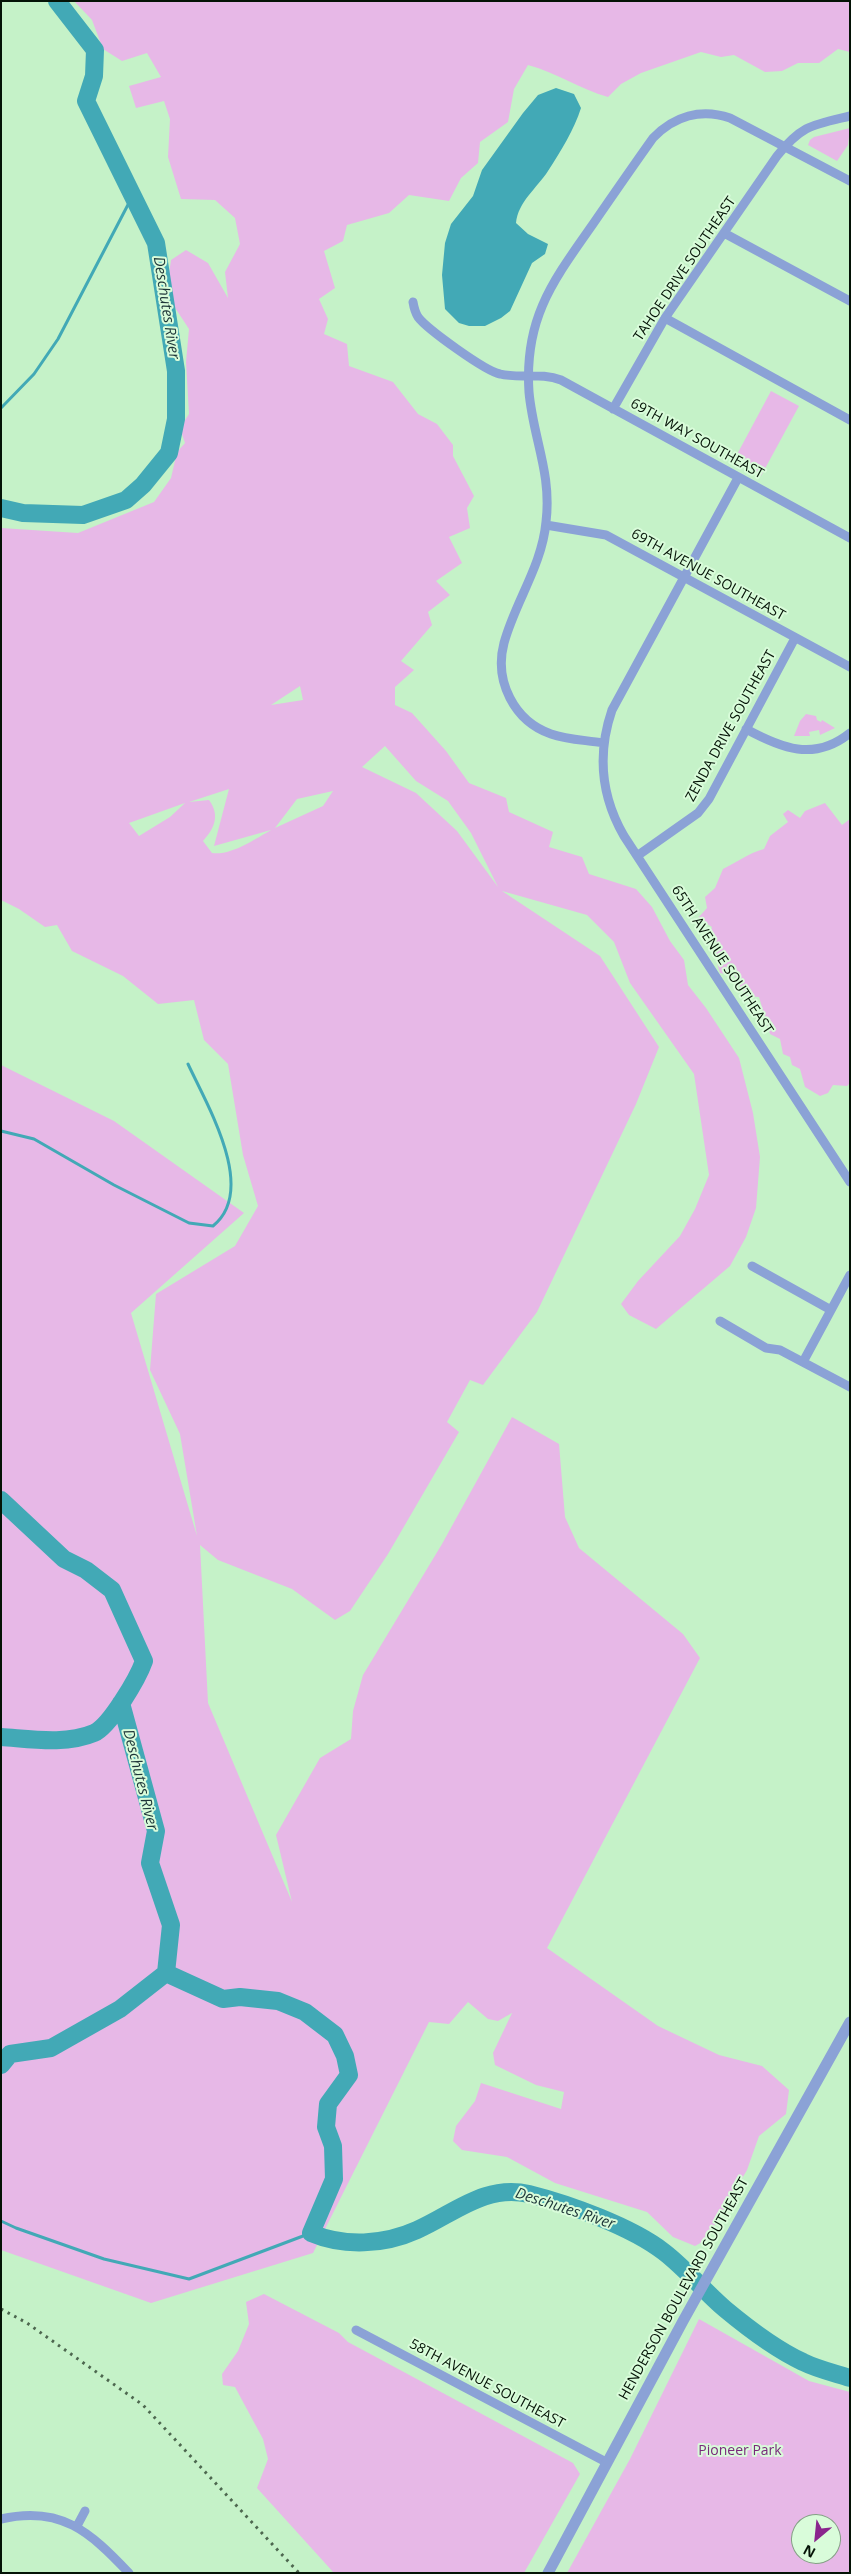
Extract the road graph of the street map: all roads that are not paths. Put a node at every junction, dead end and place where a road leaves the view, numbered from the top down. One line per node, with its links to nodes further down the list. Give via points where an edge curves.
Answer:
1 (850, 116): 2 (street, TAHOE DRIVE SOUTHEAST, via 807,126)
2 (784, 147): 3 (street); 4 (street, TAHOE DRIVE SOUTHEAST); 8 (street, via 720,114 691,114 660,130 550,287 534,328)
3 (850, 182)
4 (724, 233): 5 (street); 7 (street, TAHOE DRIVE SOUTHEAST)
5 (850, 301)
6 (413, 302): 8 (street, 69TH WAY SOUTHEAST, via 415,311 425,324 485,368 500,374)
7 (665, 318): 9 (street, TAHOE DRIVE SOUTHEAST); 10 (street)
8 (529, 376): 9 (street, 69TH WAY SOUTHEAST, via 552,377); 12 (street, via 547,486)
9 (614, 409): 11 (street, 69TH WAY SOUTHEAST)
10 (850, 420)
11 (738, 478): 13 (street, 69TH WAY SOUTHEAST); 14 (street, 65TH AVENUE SOUTHEAST)
12 (546, 525): 14 (street, 69TH AVENUE SOUTHEAST, via 606,535); 19 (street, via 534,570 504,643 502,667 505,689 517,710 541,730)
13 (850, 538)
14 (683, 576): 15 (street, 69TH AVENUE SOUTHEAST); 19 (street, 65TH AVENUE SOUTHEAST, via 620,694 609,718)
15 (795, 638): 16 (street, 69TH AVENUE SOUTHEAST); 17 (street, ZENDA DRIVE SOUTHEAST)
16 (850, 667)
17 (746, 729): 18 (street, via 783,747 806,750 835,743); 20 (street, ZENDA DRIVE SOUTHEAST, via 698,814)
18 (850, 733)
19 (603, 743): 20 (street, 65TH AVENUE SOUTHEAST, via 603,779 610,810)
20 (637, 856): 21 (street, 65TH AVENUE SOUTHEAST)
21 (850, 1182)
22 (752, 1266): 24 (street)
23 (850, 1275): 24 (street)
24 (830, 1310): 26 (street)
25 (720, 1321): 26 (street, via 766,1348 780,1350)
26 (803, 1362): 27 (street)
27 (850, 1387)
28 (850, 2022): 30 (street, HENDERSON BOULEVARD SOUTHEAST)
29 (356, 2330): 30 (street, 58TH AVENUE SOUTHEAST)
30 (606, 2462): 35 (street, HENDERSON BOULEVARD SOUTHEAST)
31 (85, 2511): 33 (street)
32 (1, 2519): 33 (street, via 31,2515 61,2519)
33 (77, 2526): 34 (street, via 101,2543)
34 (129, 2573)
35 (548, 2573)

